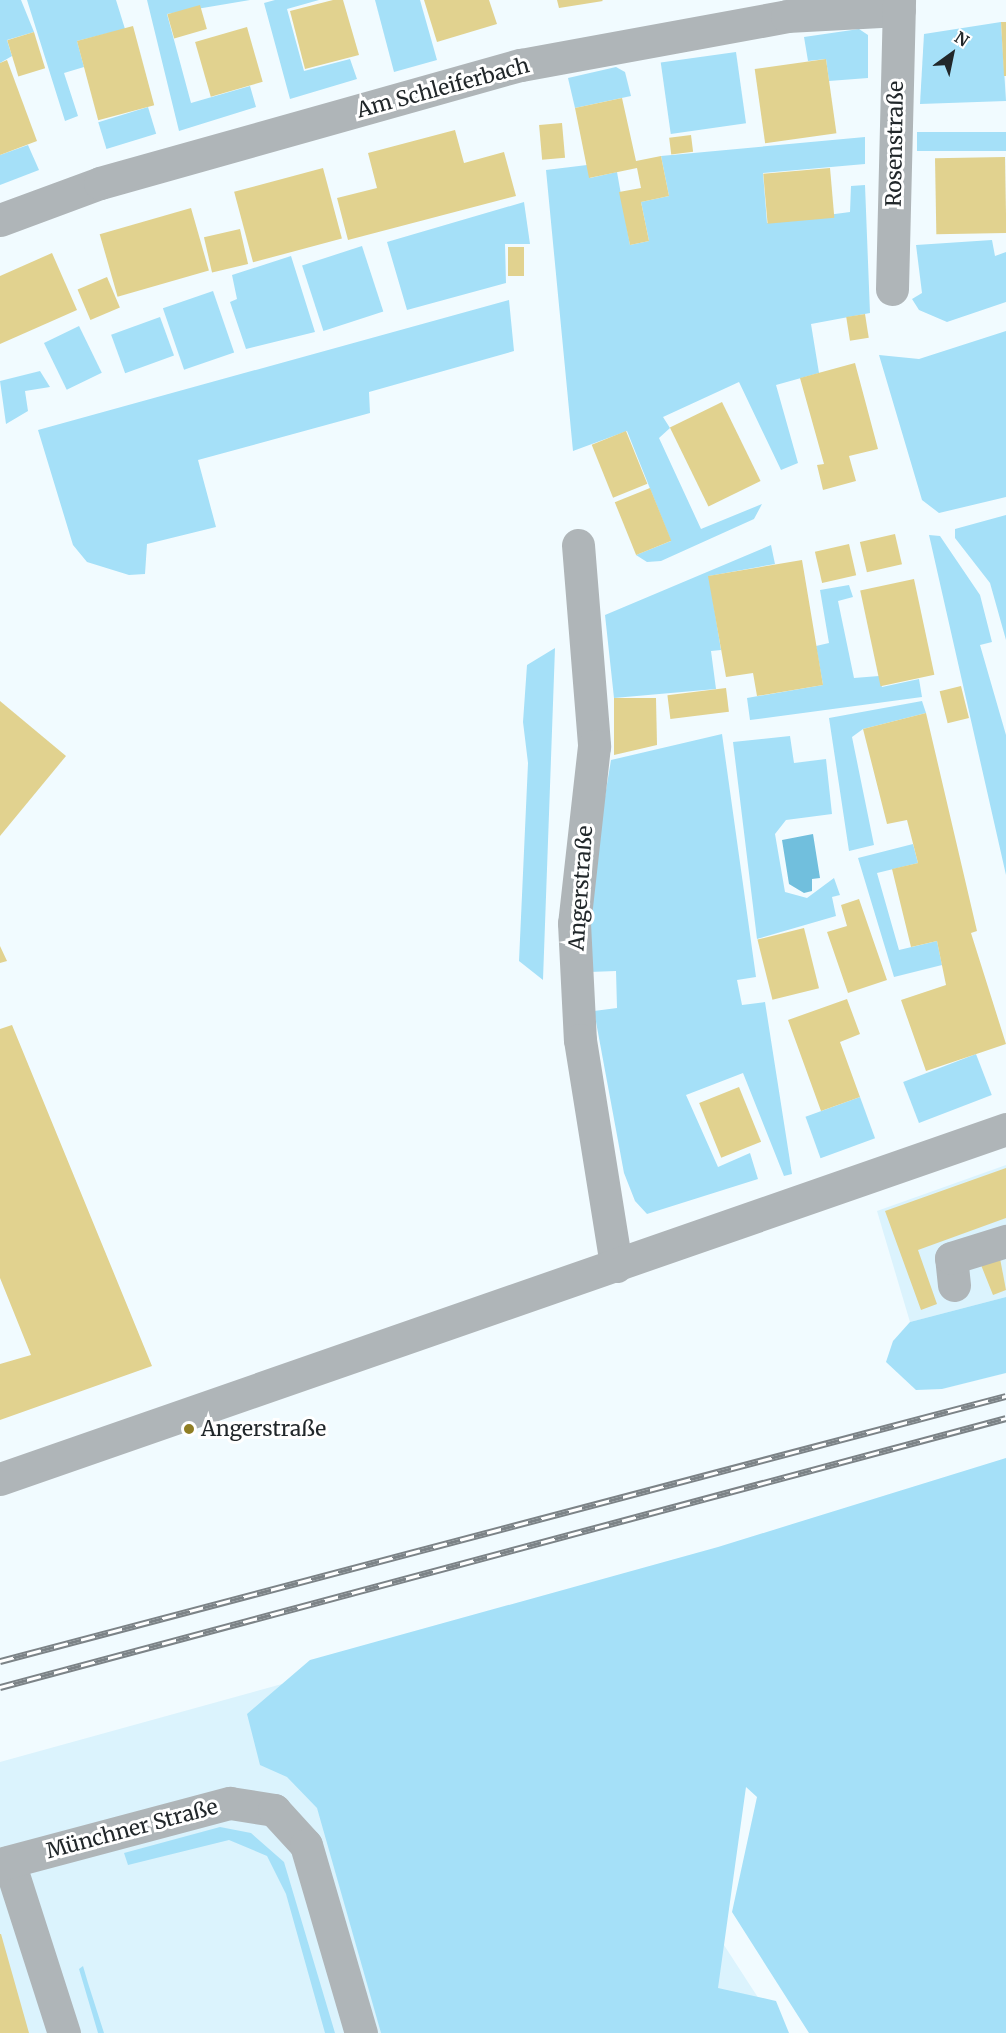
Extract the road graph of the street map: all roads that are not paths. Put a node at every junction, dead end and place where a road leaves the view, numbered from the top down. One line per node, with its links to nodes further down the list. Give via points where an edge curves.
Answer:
1 (899, 5): 2 (street, Am Schleiferbach, via 787,16 521,65 111,179); 3 (street, Rosenstraße)
2 (0, 220)
3 (892, 289)
4 (578, 545): 7 (street, Angerstraße, via 594,746 574,923 580,1040)
5 (1006, 1129): 7 (street)
6 (1006, 1241): 8 (street, via 951,1258)
7 (616, 1266): 9 (street)
8 (954, 1285)
9 (0, 1479)
10 (5, 1863): 11 (street); 12 (street, Münchner Straße, via 230,1803 274,1810 306,1845)
11 (64, 2033)
12 (361, 2033)

